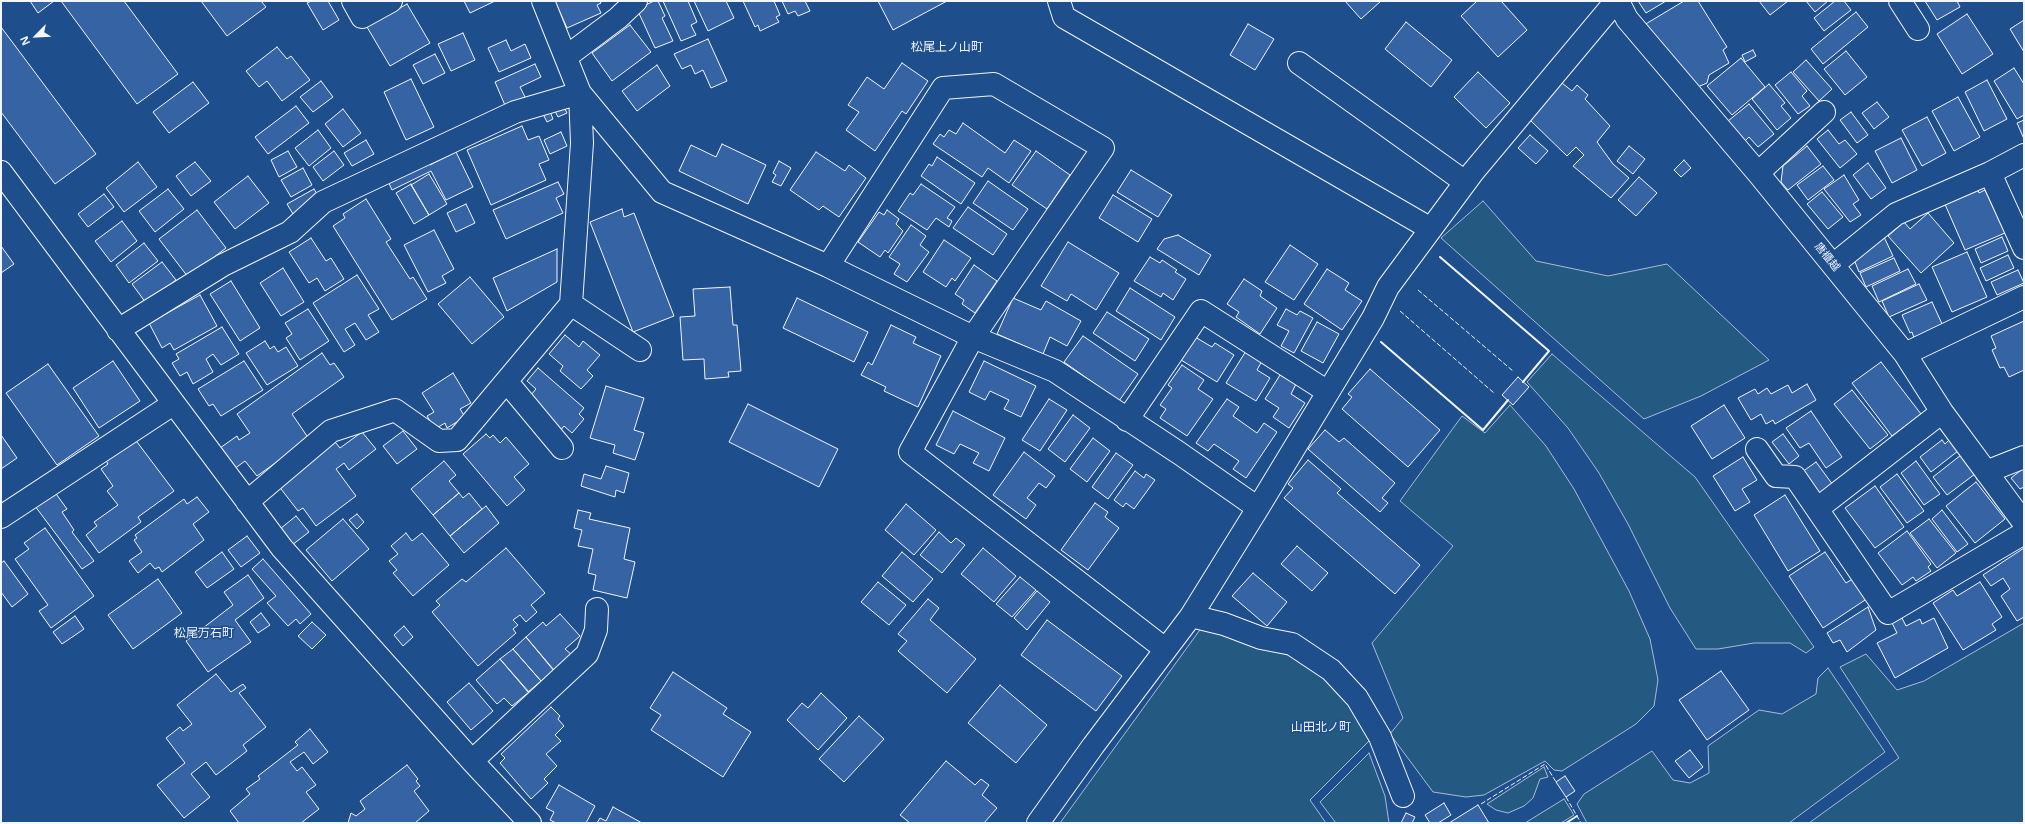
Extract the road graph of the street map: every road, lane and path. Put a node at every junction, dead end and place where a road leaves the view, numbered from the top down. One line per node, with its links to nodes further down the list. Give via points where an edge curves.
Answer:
1 (353, 1): 2 (street, via 362,17)
2 (391, 1)
3 (543, 1): 9 (street)
4 (636, 1): 9 (street, via 618,18)
5 (1059, 1): 18 (street, via 1064,17)
6 (1617, 1): 15 (street, 唐櫃越, via 1627,19); 17 (street)
7 (1900, 1): 8 (street)
8 (1918, 30)
9 (566, 57): 11 (street)
10 (1299, 63): 17 (street)
11 (580, 93): 21 (street, via 662,192); 23 (street, via 582,143); 24 (street, via 515,112 323,202 290,232 223,265)
12 (1824, 112): 15 (street)
13 (2024, 155): 16 (street)
14 (1, 172): 24 (street)
15 (1758, 173): 20 (street, 唐櫃越)
16 (1990, 173): 19 (street); 20 (street, via 1896,214)
17 (1465, 182): 18 (street)
18 (1431, 229): 29 (street, via 1388,287 1373,318)
19 (2024, 248)
20 (1833, 265): 27 (street, 唐櫃越)
21 (828, 266): 25 (street); 25 (street, via 943,88 994,84 1103,148)
22 (2024, 297): 27 (street)
23 (571, 304): 26 (street); 28 (street)
24 (118, 330): 30 (street)
25 (973, 337): 32 (street, via 1055,371); 45 (street, via 910,452)
26 (640, 350)
27 (1905, 354): 31 (street, 唐櫃越)
28 (507, 382): 33 (street); 37 (street, via 457,440 439,441 395,410 331,431)
29 (1328, 392): 32 (street, via 1200,311); 38 (street)
30 (173, 404): 37 (street); 40 (street)
31 (1942, 412): 36 (street, 唐櫃越); 39 (street)
32 (1127, 420): 38 (street)
33 (562, 448)
34 (1757, 449): 39 (street, via 1776,476 1795,477)
35 (2024, 456): 36 (street)
36 (1986, 472): 41 (street, 唐櫃越)
37 (247, 502): 46 (street, via 282,548)
38 (1258, 508): 44 (street)
39 (1817, 510): 42 (street, via 1888,613)
40 (1, 517)
41 (2024, 523)
42 (2024, 533)
43 (597, 609): 46 (street, via 596,630 587,654)
44 (1191, 616): 45 (street); 47 (street, via 1224,624 1261,638 1292,644 1331,670 1357,698 1380,737)
45 (1165, 649): 49 (street)
46 (472, 761): 48 (street)
47 (1403, 796)
48 (530, 823)
49 (1038, 823)

